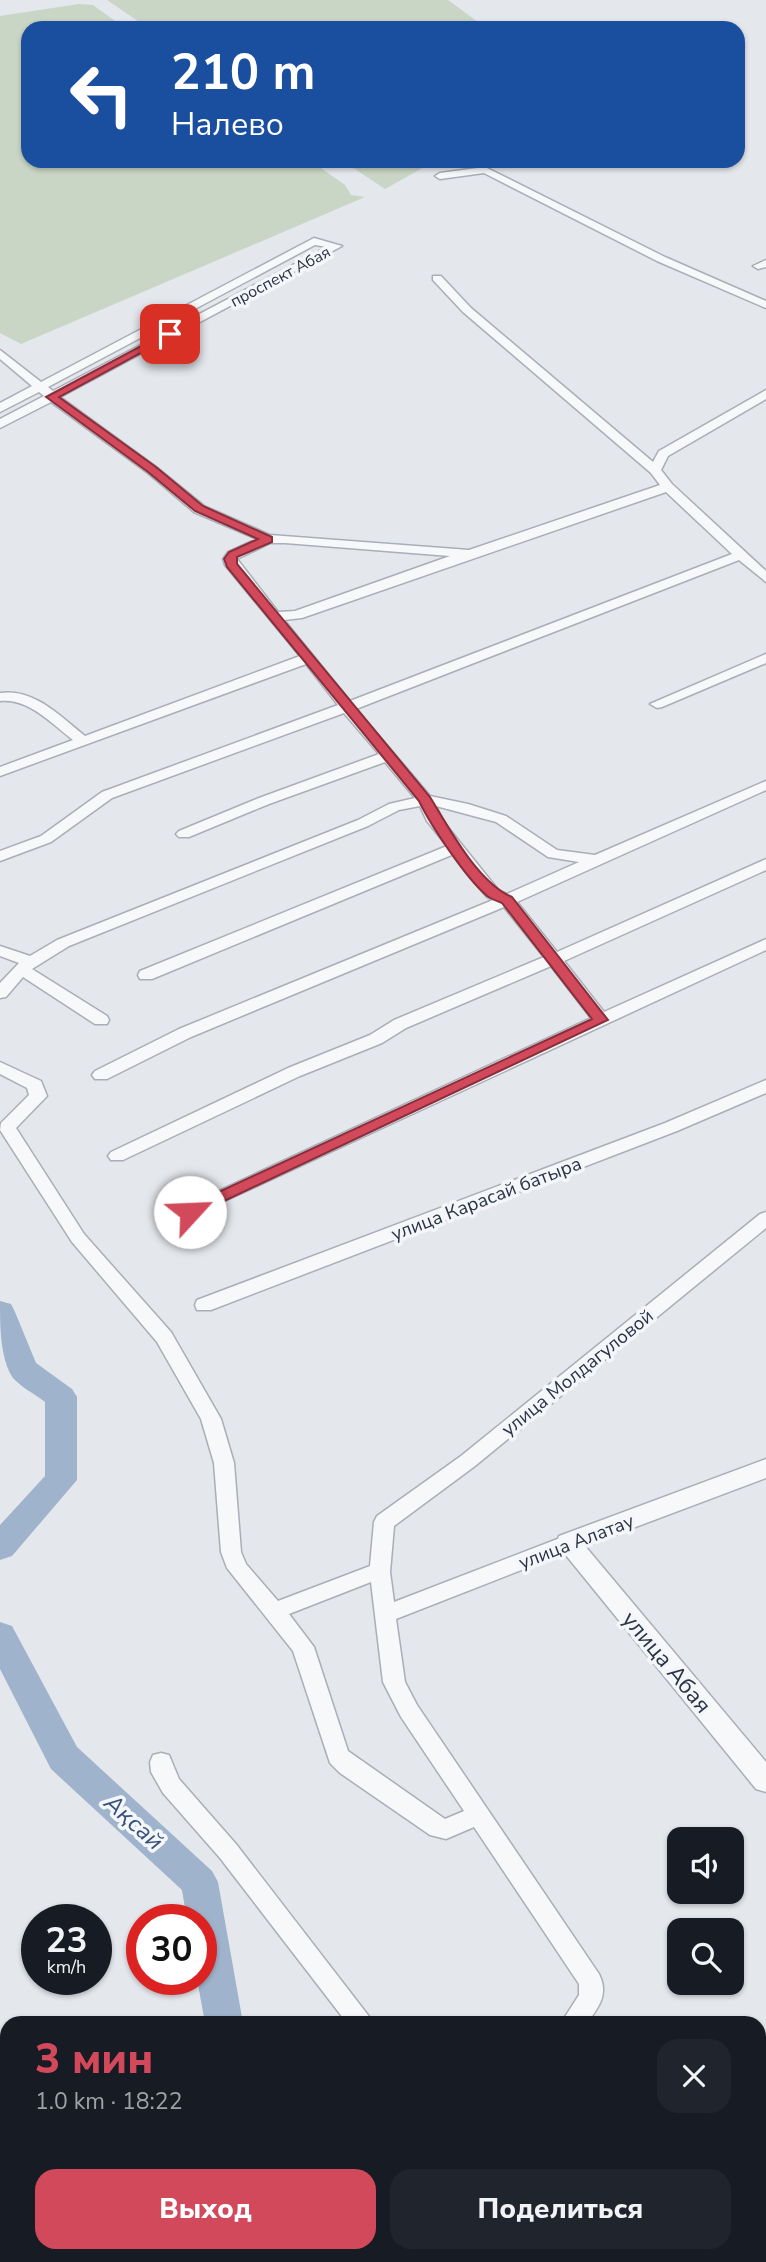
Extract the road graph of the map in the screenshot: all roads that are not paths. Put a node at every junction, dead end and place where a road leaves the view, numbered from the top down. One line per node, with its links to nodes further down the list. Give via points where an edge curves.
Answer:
1 (440, 176): 3 (street, via 485,170)
2 (437, 278): 10 (street, via 467,310)
3 (766, 305)
4 (0, 353): 5 (street)
5 (40, 387): 7 (street); 7 (street, проспект Абая, via 314,241 337,246); 8 (street, проспект Абая)
6 (766, 394): 10 (street, via 663,454)
7 (52, 397): 9 (street, проспект Абая); 12 (street, via 199,509)
8 (0, 408)
9 (0, 424)
10 (654, 470): 11 (street)
11 (668, 487): 13 (street); 14 (street)
12 (268, 539): 13 (street); 16 (street, via 230,559)
13 (470, 554): 16 (street, via 297,615)
14 (741, 555): 15 (street); 21 (street)
15 (766, 578)
16 (275, 615): 17 (street)
17 (309, 658): 21 (street); 22 (street)
18 (766, 658): 20 (street)
19 (0, 697): 22 (street, via 23,697)
20 (657, 704)
21 (347, 707): 23 (street); 29 (street, via 107,794 46,839)
22 (83, 741): 24 (street)
23 (388, 757): 26 (street); 27 (street)
24 (0, 772)
25 (766, 785): 30 (street)
26 (425, 800): 28 (street); 30 (street, via 501,819 553,854); 36 (street, via 394,807 62,943)
27 (184, 834)
28 (456, 848): 32 (street, via 493,894); 37 (street)
29 (0, 856)
30 (598, 860): 32 (street)
31 (766, 863): 35 (street)
32 (507, 900): 35 (street); 42 (street, via 185,1033)
33 (766, 944): 40 (street)
34 (0, 951): 36 (street)
35 (554, 959): 40 (street); 44 (street, via 400,1024)
36 (26, 966): 38 (street); 39 (street)
37 (146, 975)
38 (0, 993)
39 (101, 1020)
40 (601, 1020): 45 (street)
41 (0, 1067): 51 (street, via 39,1090 7,1127 78,1238 164,1337 211,1419 224,1463 231,1552 237,1568)
42 (101, 1075)
43 (766, 1086): 47 (street, улица Карасай батыра, via 671,1127)
44 (117, 1156)
45 (190, 1212)
46 (766, 1218): 50 (street, улица Молдагуловой, via 468,1461 384,1522)
47 (204, 1305)
48 (766, 1468): 49 (street, улица Алатау)
49 (568, 1543): 52 (street, улица Алатау); 54 (street, улица Абая)
50 (380, 1572): 51 (street); 52 (street)
51 (274, 1611): 55 (street, via 303,1647 332,1745 348,1766 438,1828)
52 (386, 1614): 55 (street, via 394,1682)
53 (161, 1762): 56 (street, via 171,1786)
54 (766, 1781)
55 (479, 1815): 57 (street, via 591,1982 590,1998)
56 (357, 2016)
57 (578, 2016)

